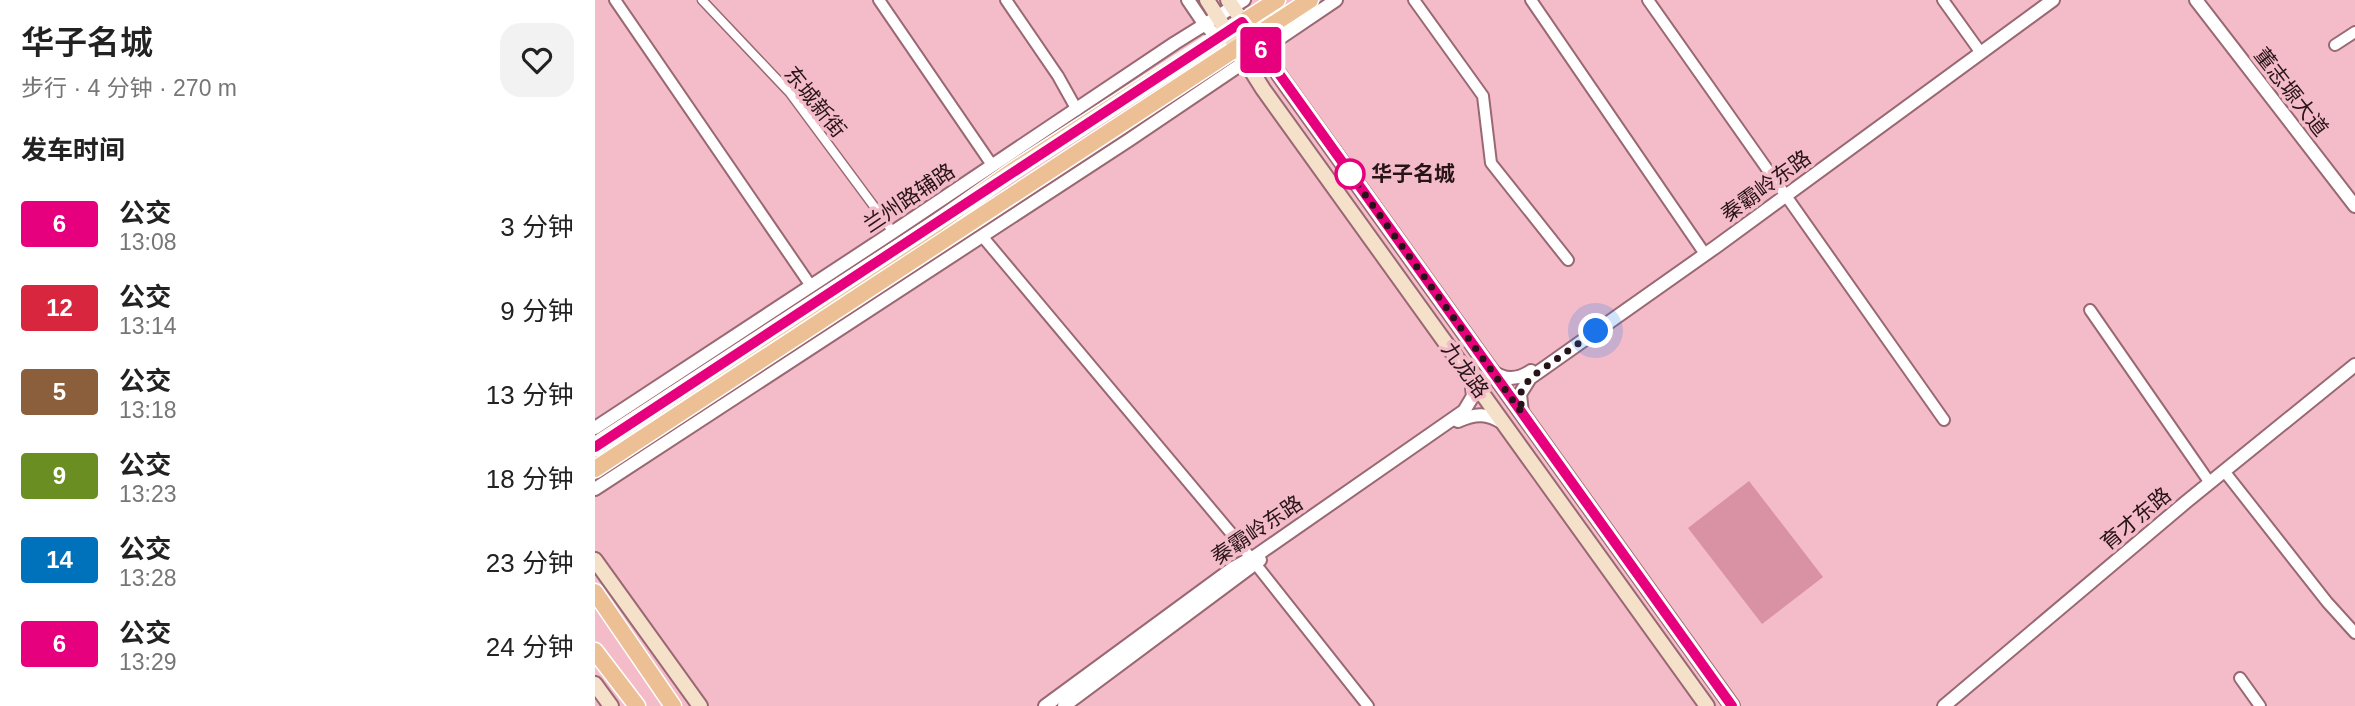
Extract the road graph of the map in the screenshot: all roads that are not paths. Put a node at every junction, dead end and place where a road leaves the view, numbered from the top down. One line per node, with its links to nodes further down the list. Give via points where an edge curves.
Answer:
1 (615, 0): 36 (street)
2 (702, 0): 32 (street, 东城新街, via 790,93)
3 (879, 0): 28 (street)
4 (1006, 0): 27 (street)
5 (1188, 0): 20 (street)
6 (1207, 0): 20 (main road, 九龙路)
7 (1277, 0): 19 (main road)
8 (1310, 0): 23 (main road)
9 (1336, 0): 23 (street)
10 (1414, 0): 35 (street, via 1483,96 1491,163)
11 (1531, 0): 34 (street)
12 (1648, 0): 29 (street)
13 (1943, 0): 25 (street)
14 (2045, 0): 25 (street, 秦霸岭东路)
15 (2053, 0): 25 (street, 秦霸岭东路)
16 (2196, 0): 31 (street, 董志塬大道)
17 (2203, 0): 30 (street, 董志塬大道)
18 (1238, 2): 19 (main road, 九龙路); 20 (street, 兰州路辅路)
19 (1247, 19): 22 (main road); 23 (main road, 九龙路)
20 (1211, 21): 22 (main road, 九龙路); 27 (street, 兰州路辅路)
21 (2355, 32): 24 (street)
22 (1222, 35): 26 (main road, 九龙路); 46 (main road)
23 (1257, 40): 26 (main road); 39 (main road, 九龙路)
24 (2335, 45)
25 (1979, 51): 29 (street, 秦霸岭东路)
26 (1237, 54): 33 (street, via 1129,140); 41 (main road, 九龙路); 47 (main road)
27 (1077, 110): 28 (street, 兰州路辅路)
28 (992, 165): 32 (street, 兰州路辅路)
29 (1784, 193): 34 (street, 秦霸岭东路); 43 (street)
30 (2355, 197)
31 (2355, 206)
32 (894, 232): 36 (street, 兰州路辅路)
33 (982, 236): 50 (street); 52 (street)
34 (1704, 252): 39 (street, 秦霸岭东路, via 1528,374 1511,379); 42 (street, 秦霸岭东路, via 1530,378 1520,394)
35 (1567, 260)
36 (811, 286): 45 (street, 兰州路辅路)
37 (2090, 310): 49 (street)
38 (2355, 365): 49 (street, 育才东路)
39 (1490, 369): 42 (main road, 九龙路)
40 (2355, 373): 48 (street, 育才东路)
41 (1471, 378): 44 (main road, 九龙路); 52 (street, 秦霸岭东路, via 1472,396 1464,411)
42 (1522, 413): 66 (main road, 九龙路)
43 (1944, 420)
44 (1504, 423): 52 (street, 秦霸岭东路, via 1479,414 1458,421); 65 (main road, 九龙路)
45 (595, 428)
46 (595, 447)
47 (595, 469)
48 (2228, 476): 54 (street); 68 (street, 育才东路)
49 (2210, 483): 67 (street, 育才东路)
50 (595, 489)
51 (595, 560): 61 (main road)
52 (1253, 561): 62 (street, 秦霸岭东路, via 1233,568); 63 (street, 秦霸岭东路); 64 (street)
53 (595, 592): 60 (main road)
54 (2355, 633)
55 (595, 651): 59 (main road)
56 (2239, 678): 69 (street)
57 (595, 684): 58 (main road)
58 (611, 706)
59 (637, 706)
60 (673, 706)
61 (700, 706)
62 (1045, 706)
63 (1064, 706)
64 (1368, 706)
65 (1706, 706)
66 (1732, 706)
67 (1944, 706)
68 (1954, 706)
69 (2260, 706)

